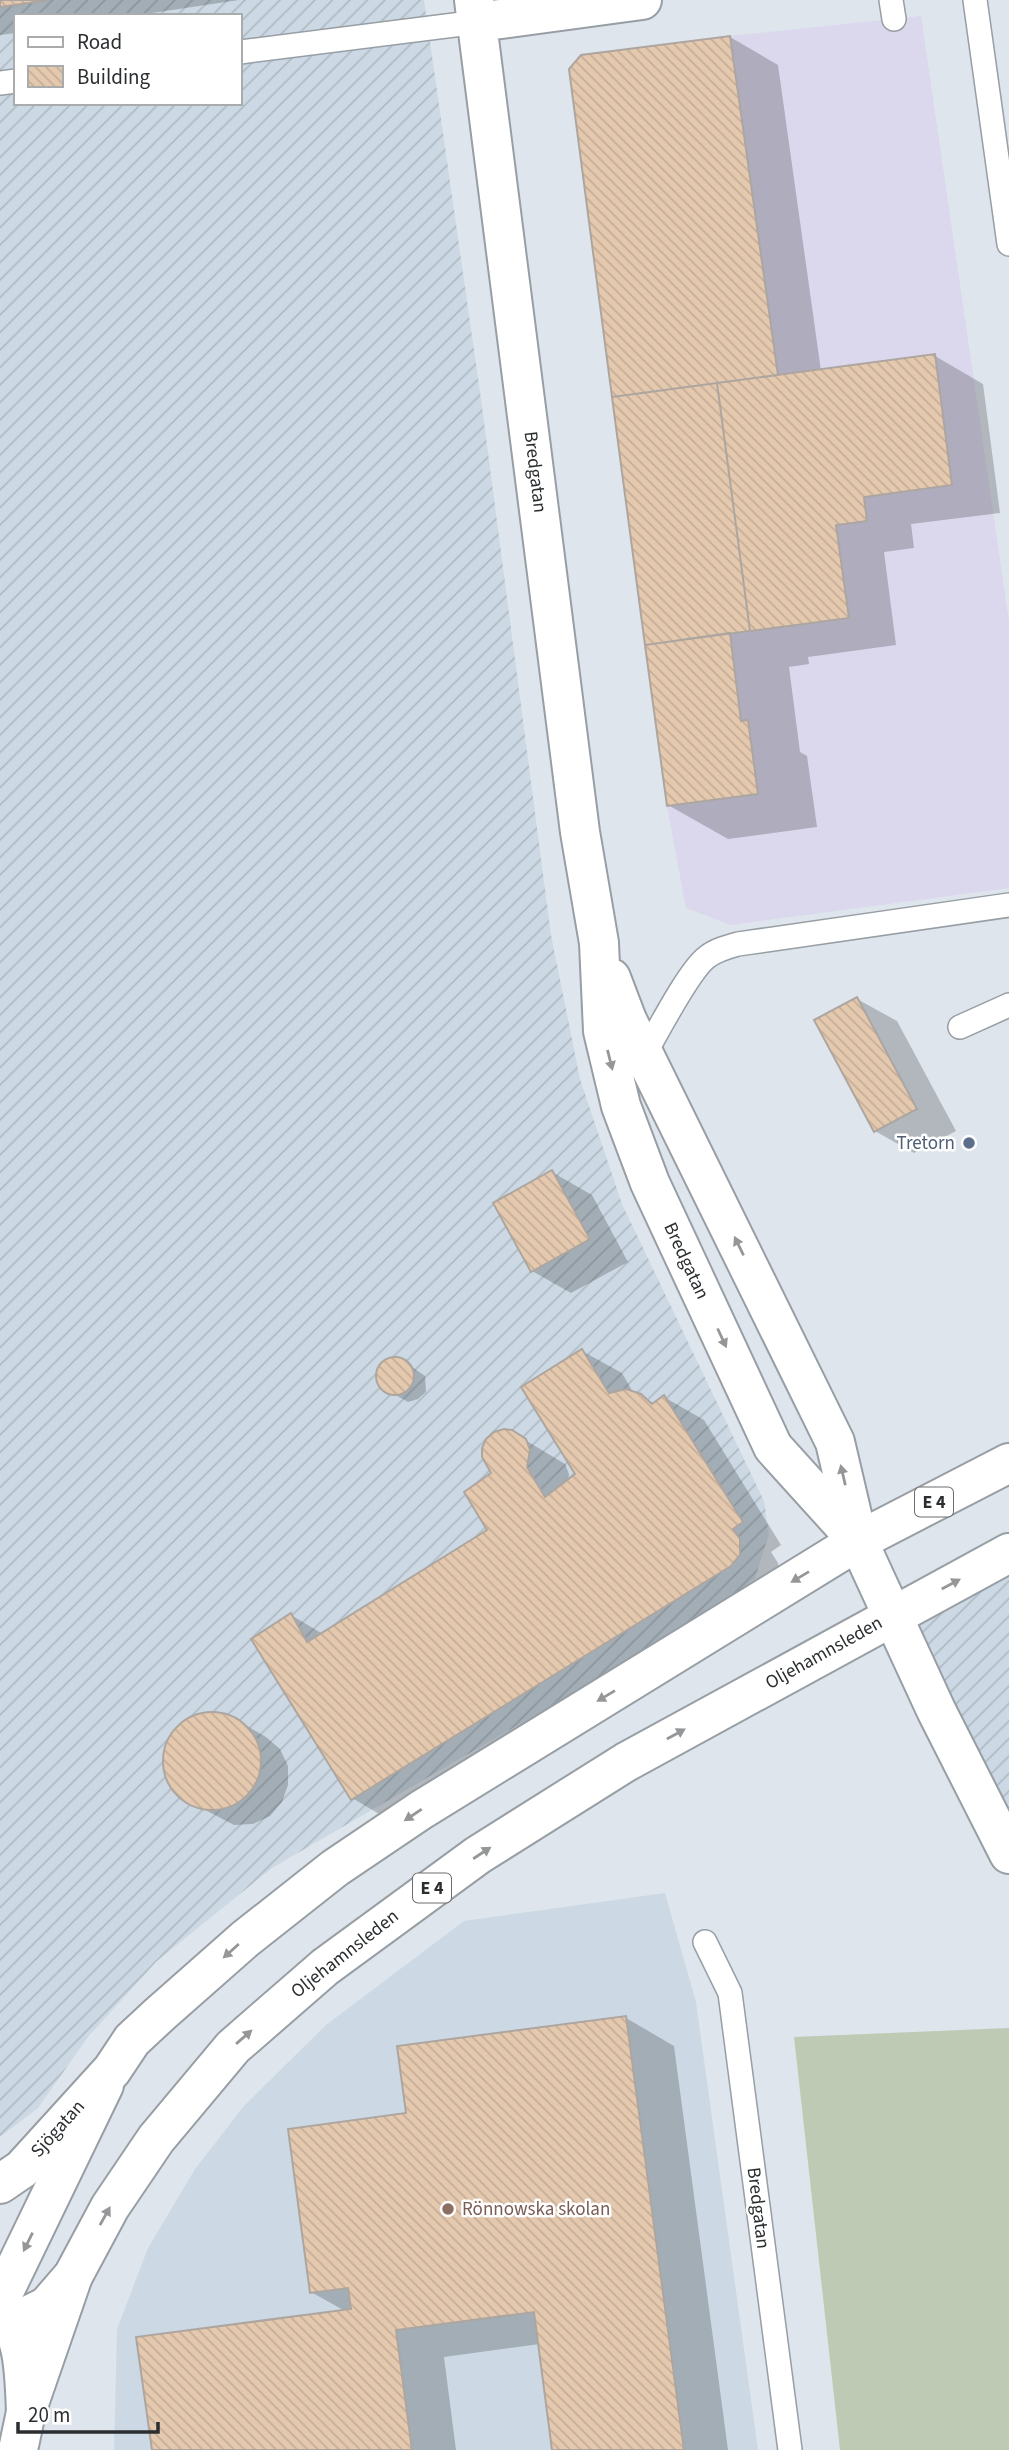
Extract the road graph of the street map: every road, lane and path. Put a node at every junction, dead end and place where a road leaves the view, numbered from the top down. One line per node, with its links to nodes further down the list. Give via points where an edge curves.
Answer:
1 (642, 0): 3 (main road)
2 (975, 0): 5 (lane)
3 (476, 11): 4 (lane); 7 (main road, Bredgatan, via 580,832)
4 (242, 52)
5 (1009, 244)
6 (1009, 905): 10 (lane, via 718,950 694,972)
7 (599, 943): 10 (main road, Bredgatan); 12 (main road, Bredgatan, one-way to 12, via 603,1031 621,1106 650,1183 774,1447)
8 (1009, 1005): 9 (lane)
9 (960, 1027)
10 (644, 1055): 12 (main road, Bredgatan, one-way to 10, via 835,1442)
11 (1009, 1463): 12 (main road, E 4)
12 (859, 1541): 14 (main road, Bredgatan); 17 (main road, E 4, one-way to 17, via 421,1810 335,1868 160,2014 132,2040)
13 (1009, 1553): 14 (main road, Oljehamnsleden / E 4, one-way to 13)
14 (892, 1615): 15 (main road, Bredgatan); 19 (main road, Oljehamnsleden / E 4, one-way to 14, via 110,2207 156,2139 233,2047 325,1967 478,1855 615,1769)
15 (1009, 1854)
16 (705, 1942): 23 (lane, Bredgatan, via 730,1993)
17 (111, 2070): 18 (main road, Sjögatan / E 4, via 22,2169); 20 (main road, one-way to 20)
18 (0, 2184)
19 (73, 2276): 20 (main road, E 4, via 47,2306); 21 (main road, Oljehamnsleden)
20 (3, 2313): 21 (main road, via 21,2351)
21 (26, 2412): 22 (main road, Oljehamnsleden)
22 (18, 2450)
23 (790, 2450)

